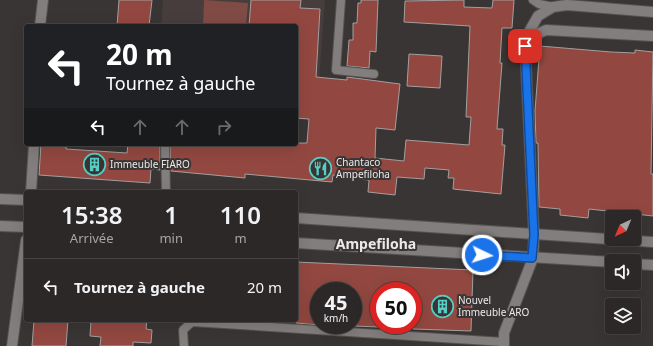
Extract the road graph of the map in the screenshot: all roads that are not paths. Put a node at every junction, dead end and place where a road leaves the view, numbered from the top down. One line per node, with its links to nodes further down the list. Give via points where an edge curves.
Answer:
1 (43, 0): 6 (main road)
2 (341, 0): 9 (lane, via 336,70)
3 (533, 0): 4 (lane)
4 (553, 7): 5 (main road, via 567,5); 8 (main road, via 538,16)
5 (653, 12)
6 (40, 24)
7 (653, 36): 8 (main road, via 546,30 533,36)
8 (525, 46): 19 (main road)
9 (374, 74)
10 (34, 146): 12 (main road)
11 (165, 146): 13 (lane)
12 (31, 190)
13 (166, 190)
14 (0, 199): 15 (main road)
15 (24, 200)
16 (298, 218): 19 (main road)
17 (0, 226): 18 (main road)
18 (24, 227)
19 (534, 235): 20 (main road); 23 (main road)
20 (653, 242)
21 (298, 243): 23 (main road)
22 (24, 258): 30 (main road)
23 (532, 258): 24 (main road); 29 (main road, via 504,333)
24 (605, 262)
25 (641, 264): 26 (main road)
26 (653, 265)
27 (191, 322): 31 (lane, via 183,330)
28 (206, 322): 29 (lane)
29 (504, 344)
30 (12, 346)
31 (184, 346)

